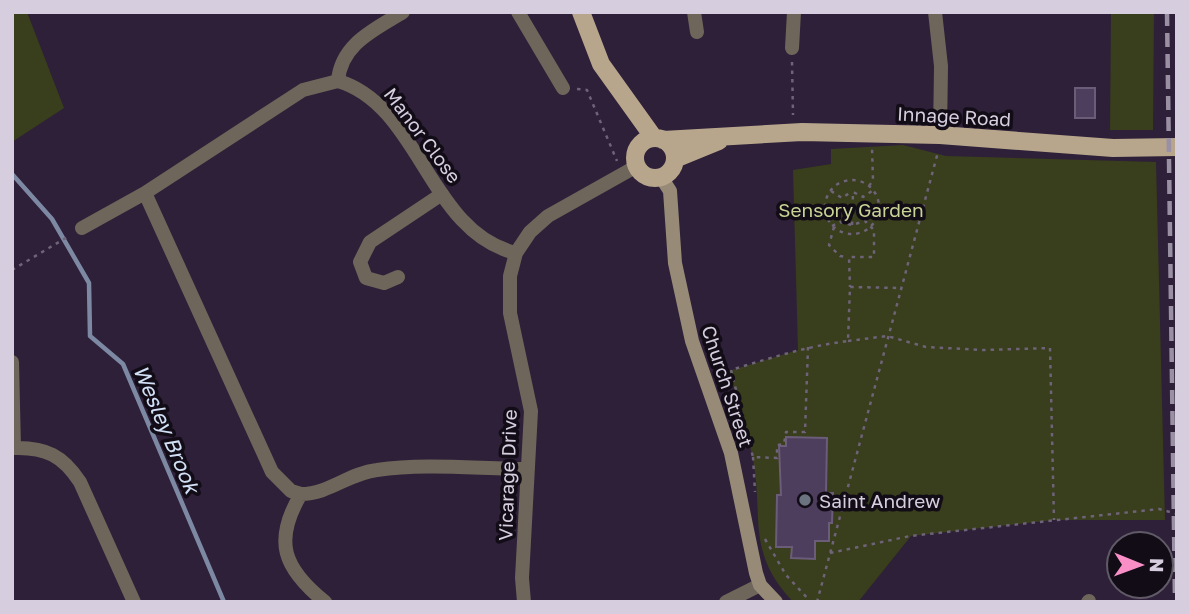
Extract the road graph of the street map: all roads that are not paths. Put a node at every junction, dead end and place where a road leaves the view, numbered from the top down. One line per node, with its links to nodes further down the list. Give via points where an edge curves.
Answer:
1 (403, 12): 9 (street, via 348,51)
2 (518, 12): 10 (street)
3 (581, 12): 13 (main road, via 601,64)
4 (694, 12): 7 (street)
5 (794, 12): 8 (street)
6 (935, 12): 11 (street, via 941,65)
7 (697, 32)
8 (792, 48)
9 (338, 81): 18 (street, via 303,90); 19 (street, Manor Close, via 371,96)
10 (563, 88)
11 (940, 135): 12 (main road, Innage Road, via 792,132); 14 (main road, Innage Road, via 1113,148)
12 (729, 137): 13 (main road); 15 (main road)
13 (659, 139): 15 (main road, via 671,146); 16 (main road, via 644,142)
14 (1177, 147)
15 (675, 159): 17 (main road, via 669,173)
16 (630, 170): 17 (main road); 21 (street, Vicarage Drive, via 548,216)
17 (661, 177): 27 (street, Church Street, via 670,191 675,262 692,341 731,453)
18 (145, 193): 20 (street); 26 (street, via 272,472 291,491)
19 (442, 194): 21 (street, Manor Close, via 487,243); 22 (street, via 365,247 360,262 366,278 384,283)
20 (77, 231)
21 (516, 253): 25 (street, Vicarage Drive, via 510,276 510,313 531,411)
22 (398, 277)
23 (12, 362): 24 (street)
24 (13, 449): 28 (street, via 32,447 53,453 69,465)
25 (528, 469): 26 (street, via 376,470 347,478 325,491); 30 (street, Vicarage Drive)
26 (301, 494): 29 (street, via 288,517 285,547 294,570)
27 (760, 585): 31 (street); 32 (street)
28 (134, 602)
29 (325, 602)
30 (524, 602)
31 (726, 602)
32 (776, 602)

